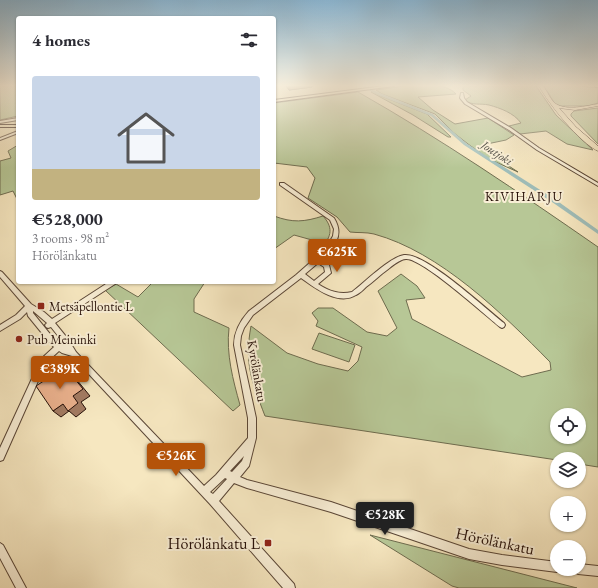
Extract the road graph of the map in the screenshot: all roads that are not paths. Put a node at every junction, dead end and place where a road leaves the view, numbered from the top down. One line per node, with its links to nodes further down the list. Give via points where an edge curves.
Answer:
1 (485, 113): 15 (street)
2 (561, 113): 7 (highway)
3 (565, 113): 7 (highway)
4 (16, 119): 5 (street)
5 (0, 122)
6 (0, 126): 8 (main road)
7 (572, 126): 13 (highway)
8 (16, 129)
9 (16, 129): 10 (main road)
10 (0, 130)
11 (16, 130): 12 (street)
12 (0, 139)
13 (598, 149)
14 (282, 184): 16 (street, Kyrölänkatu, via 335,223 337,232 334,242)
15 (598, 185)
16 (318, 260): 18 (street, Kyrölänkatu); 20 (street, via 327,266 328,273)
17 (0, 273): 21 (street)
18 (300, 274): 20 (street); 29 (street, Kyrölänkatu, via 251,313 243,321 239,332 237,345 252,418)
19 (111, 284): 22 (street)
20 (314, 284): 23 (street, via 327,293 346,297 354,294 395,262 411,257 436,271)
21 (29, 306): 22 (street, via 36,309); 24 (street, via 18,317); 25 (street, via 30,314)
22 (50, 324): 25 (street); 26 (street)
23 (502, 325)
24 (0, 328)
25 (42, 329): 27 (street)
26 (66, 342): 27 (street); 28 (street)
27 (58, 347): 28 (street); 30 (street, via 43,360)
28 (74, 354): 33 (street)
29 (251, 440): 31 (street); 32 (street, Kyrölänkatu, via 246,463)
30 (0, 457)
31 (224, 472): 32 (street, Hörölänkatu); 33 (street)
32 (233, 478): 34 (street, Kyrölänkatu); 36 (street, Hörölänkatu, via 331,507 469,554)
33 (204, 492): 34 (street)
34 (213, 501): 40 (street)
35 (0, 548): 39 (street)
36 (550, 566)
37 (586, 570): 38 (street)
38 (598, 571)
39 (22, 588)
40 (290, 588)

